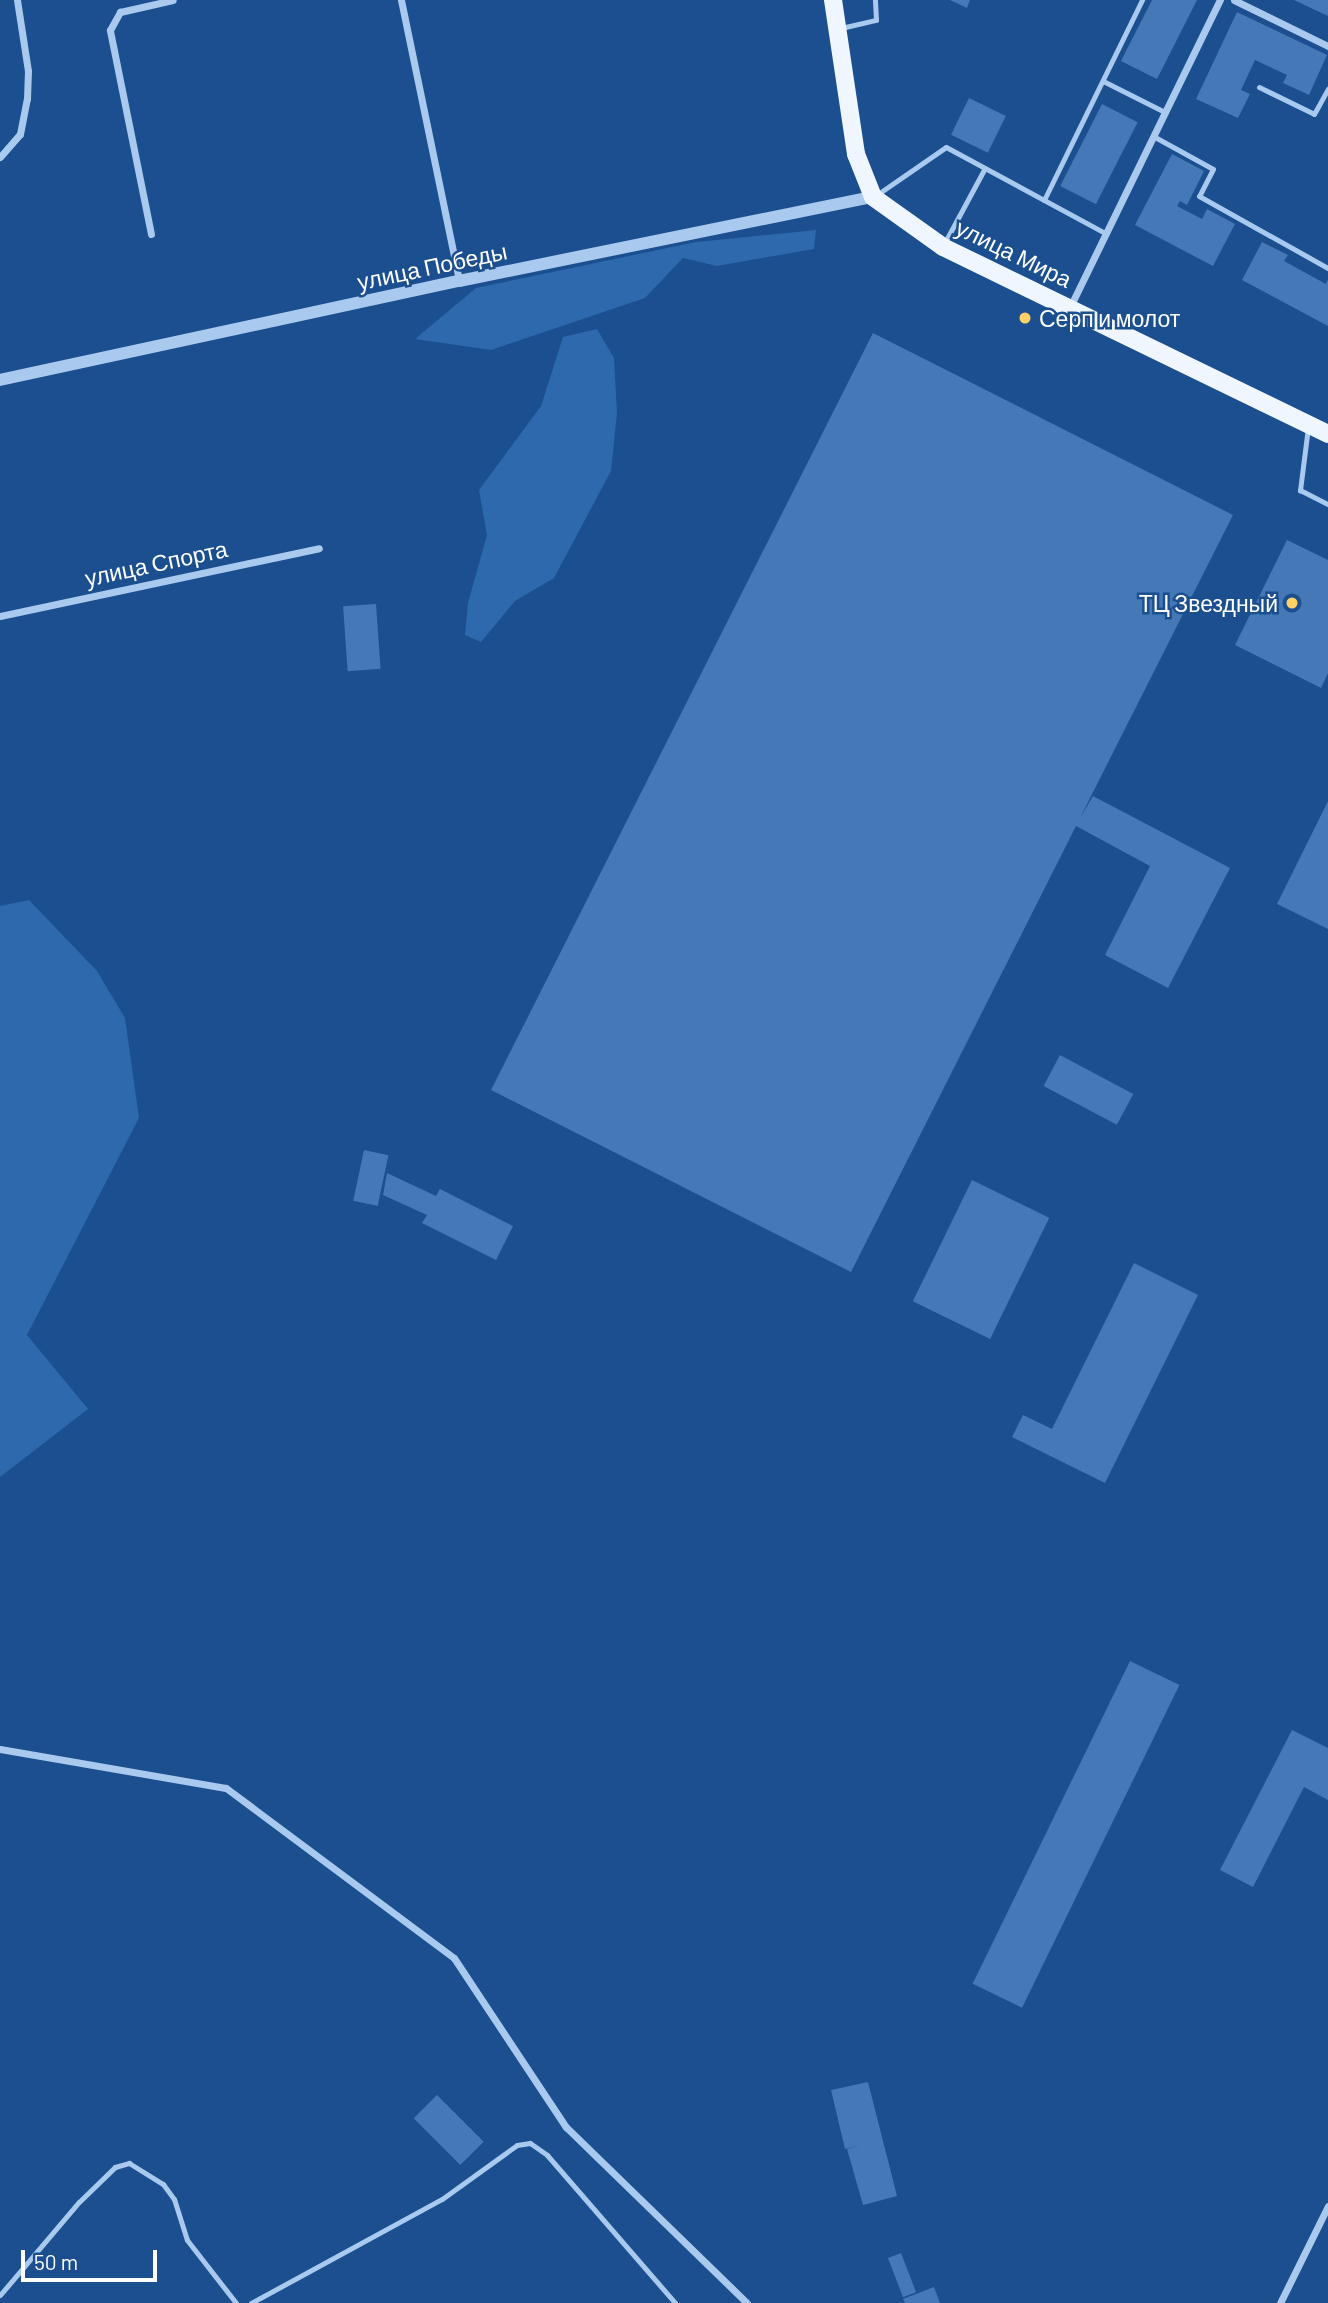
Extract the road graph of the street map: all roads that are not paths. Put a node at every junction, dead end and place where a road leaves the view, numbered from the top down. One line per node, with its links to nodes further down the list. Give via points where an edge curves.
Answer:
1 (17, 0): 16 (street, via 28,71 27,99 20,134)
2 (173, 0): 21 (street, via 120,12 110,30)
3 (401, 0): 24 (street)
4 (833, 0): 9 (main road)
5 (875, 0): 9 (lane, via 876,20)
6 (1142, 0): 11 (lane)
7 (1220, 0): 14 (street)
8 (1234, 0): 10 (street)
9 (836, 29): 18 (main road, via 856,154)
10 (1328, 46)
11 (1104, 81): 14 (lane); 19 (lane)
12 (1259, 87): 13 (lane, via 1314,114)
13 (1328, 89)
14 (1165, 112): 15 (street)
15 (1153, 136): 20 (street); 23 (lane, via 1213,169 1199,196)
16 (0, 157)
17 (985, 168): 18 (lane, via 946,148); 19 (lane); 22 (lane)
18 (873, 197): 22 (main road, улица Мира); 24 (street, улица Победы)
19 (1044, 200): 20 (lane)
20 (1105, 233): 25 (street)
21 (151, 234)
22 (943, 247): 25 (main road, улица Мира)
23 (1328, 268)
24 (459, 281): 26 (street, улица Победы)
25 (1070, 307): 27 (main road, улица Мира)
26 (0, 380)
27 (1309, 424): 28 (main road, улица Мира); 29 (lane, via 1300,490)
28 (1328, 434)
29 (1328, 504)
30 (319, 548): 31 (street, улица Спорта)
31 (0, 616)
32 (0, 1749): 38 (street, via 226,1788 237,1796 454,1958 566,2127)
33 (1328, 2206): 39 (street)
34 (0, 2295): 35 (lane, via 79,2202 115,2167 129,2163 163,2184 174,2199 187,2240)
35 (236, 2303)
36 (251, 2303): 37 (lane, via 442,2199 517,2145 530,2143 547,2155)
37 (675, 2303)
38 (747, 2303)
39 (1280, 2303)

